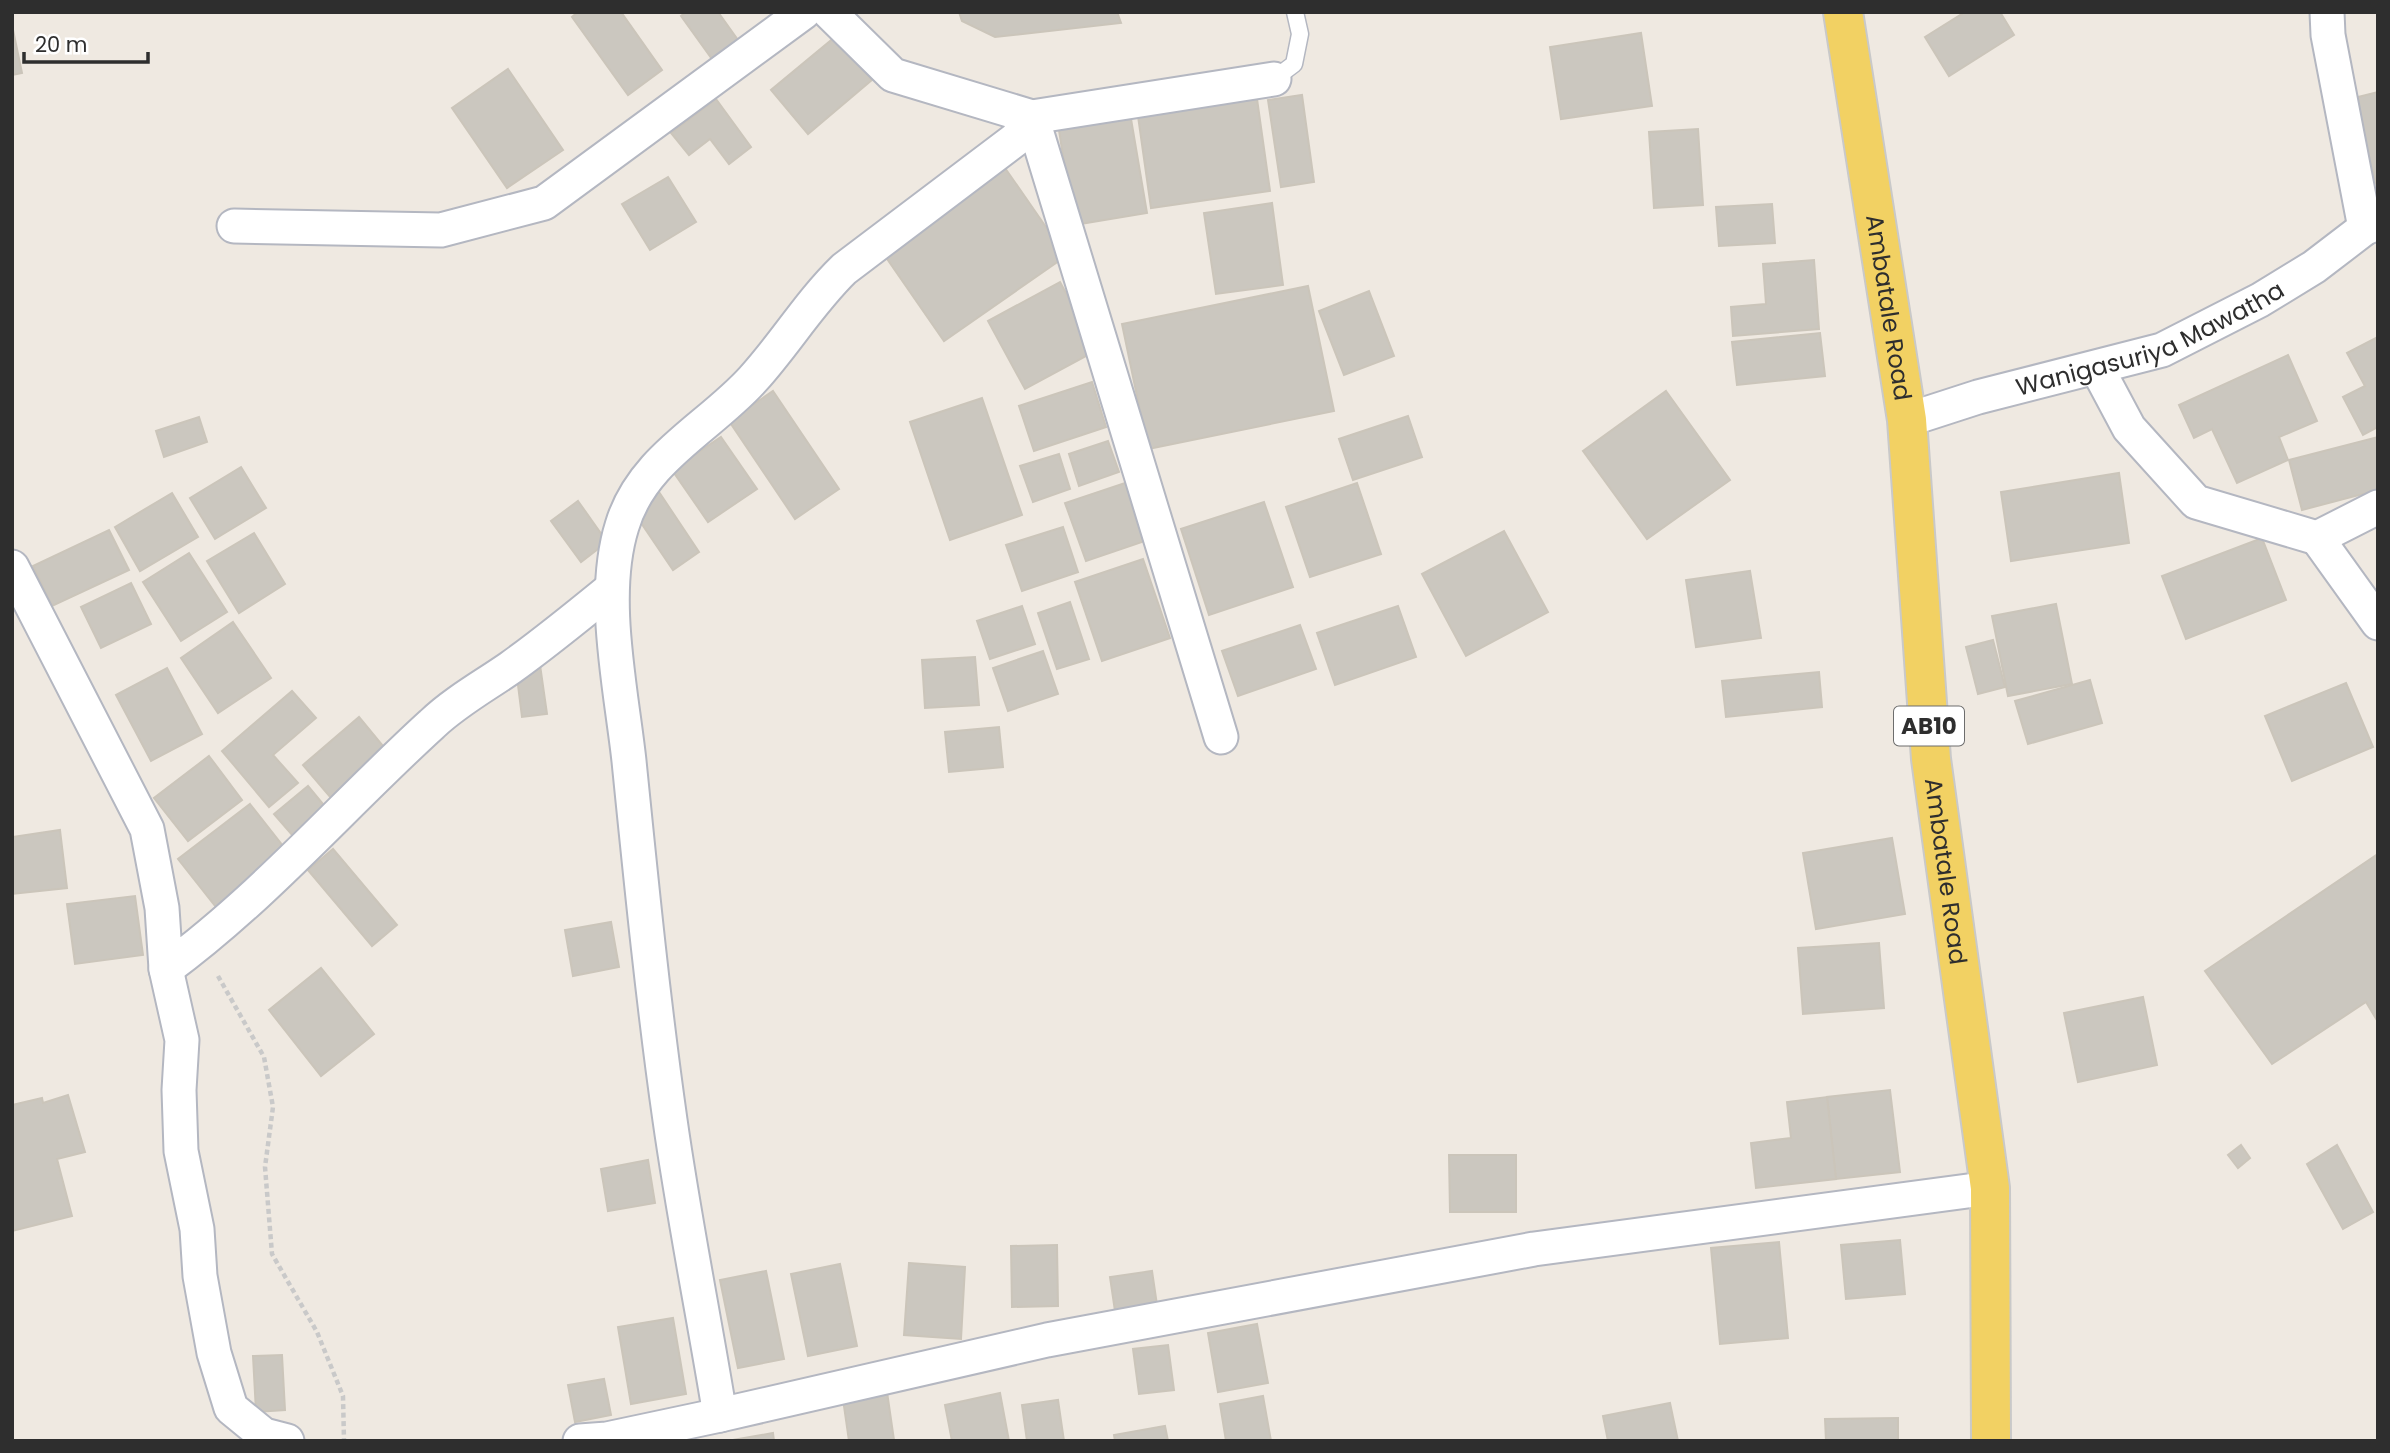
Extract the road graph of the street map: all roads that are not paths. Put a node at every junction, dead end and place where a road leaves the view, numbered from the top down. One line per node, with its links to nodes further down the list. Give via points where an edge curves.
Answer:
1 (804, 12): 8 (street, via 544,203 440,230)
2 (830, 12): 7 (street, via 893,75)
3 (1295, 12): 6 (lane, via 1300,34 1294,64)
4 (1843, 12): 11 (main road, Ambatale Road / AB10)
5 (2327, 12): 9 (street, via 2328,35)
6 (1274, 79): 7 (street)
7 (1032, 117): 15 (street, via 1016,139 818,293 750,383 651,472 621,526); 17 (street)
8 (234, 226)
9 (2372, 226): 10 (street, Wanigasuriya Mawatha, via 2260,300 2162,350)
10 (2097, 368): 11 (street, Wanigasuriya Mawatha); 13 (street, via 2129,428 2196,502)
11 (1906, 420): 19 (main road, Ambatale Road / AB10, via 1931,759)
12 (2378, 507): 13 (street)
13 (2317, 538): 16 (street)
14 (12, 567): 18 (street, via 147,829 162,908)
15 (611, 589): 18 (street, via 435,721 253,898); 20 (street, via 670,1120)
16 (2378, 623)
17 (1221, 737)
18 (166, 969): 21 (street, via 181,1040 181,1152 214,1353 231,1408 264,1435)
19 (1990, 1188): 20 (street, via 1534,1249 1047,1340); 23 (main road, Ambatale Road / AB10)
20 (720, 1415): 22 (street)
21 (287, 1441)
22 (580, 1441)
23 (1991, 1441)

